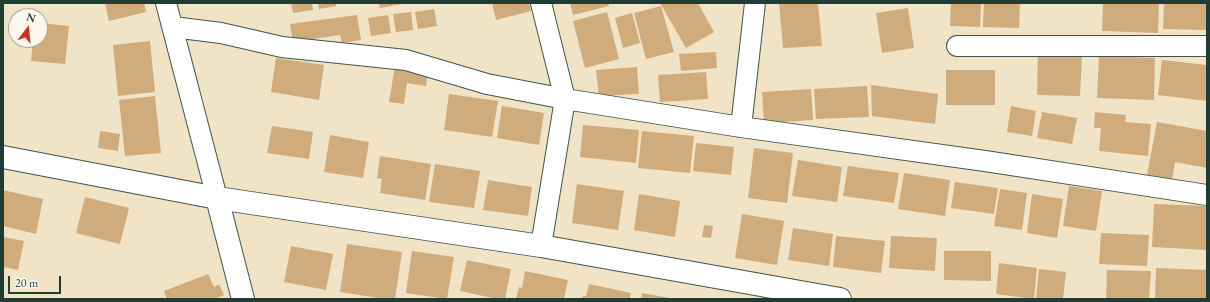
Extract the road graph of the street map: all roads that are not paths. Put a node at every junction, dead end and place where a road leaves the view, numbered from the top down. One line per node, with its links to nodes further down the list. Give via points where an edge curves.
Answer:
1 (166, 3): 4 (street)
2 (541, 3): 7 (street)
3 (755, 3): 8 (street)
4 (173, 27): 7 (street, via 221,32 282,47 406,60 487,84); 11 (street)
5 (957, 46): 6 (street)
6 (1207, 46)
7 (565, 99): 8 (street); 12 (street)
8 (741, 127): 10 (street)
9 (3, 157): 11 (main road)
10 (1207, 194)
11 (217, 198): 12 (main road); 14 (main road)
12 (541, 246): 13 (main road)
13 (828, 298)
14 (243, 299)

